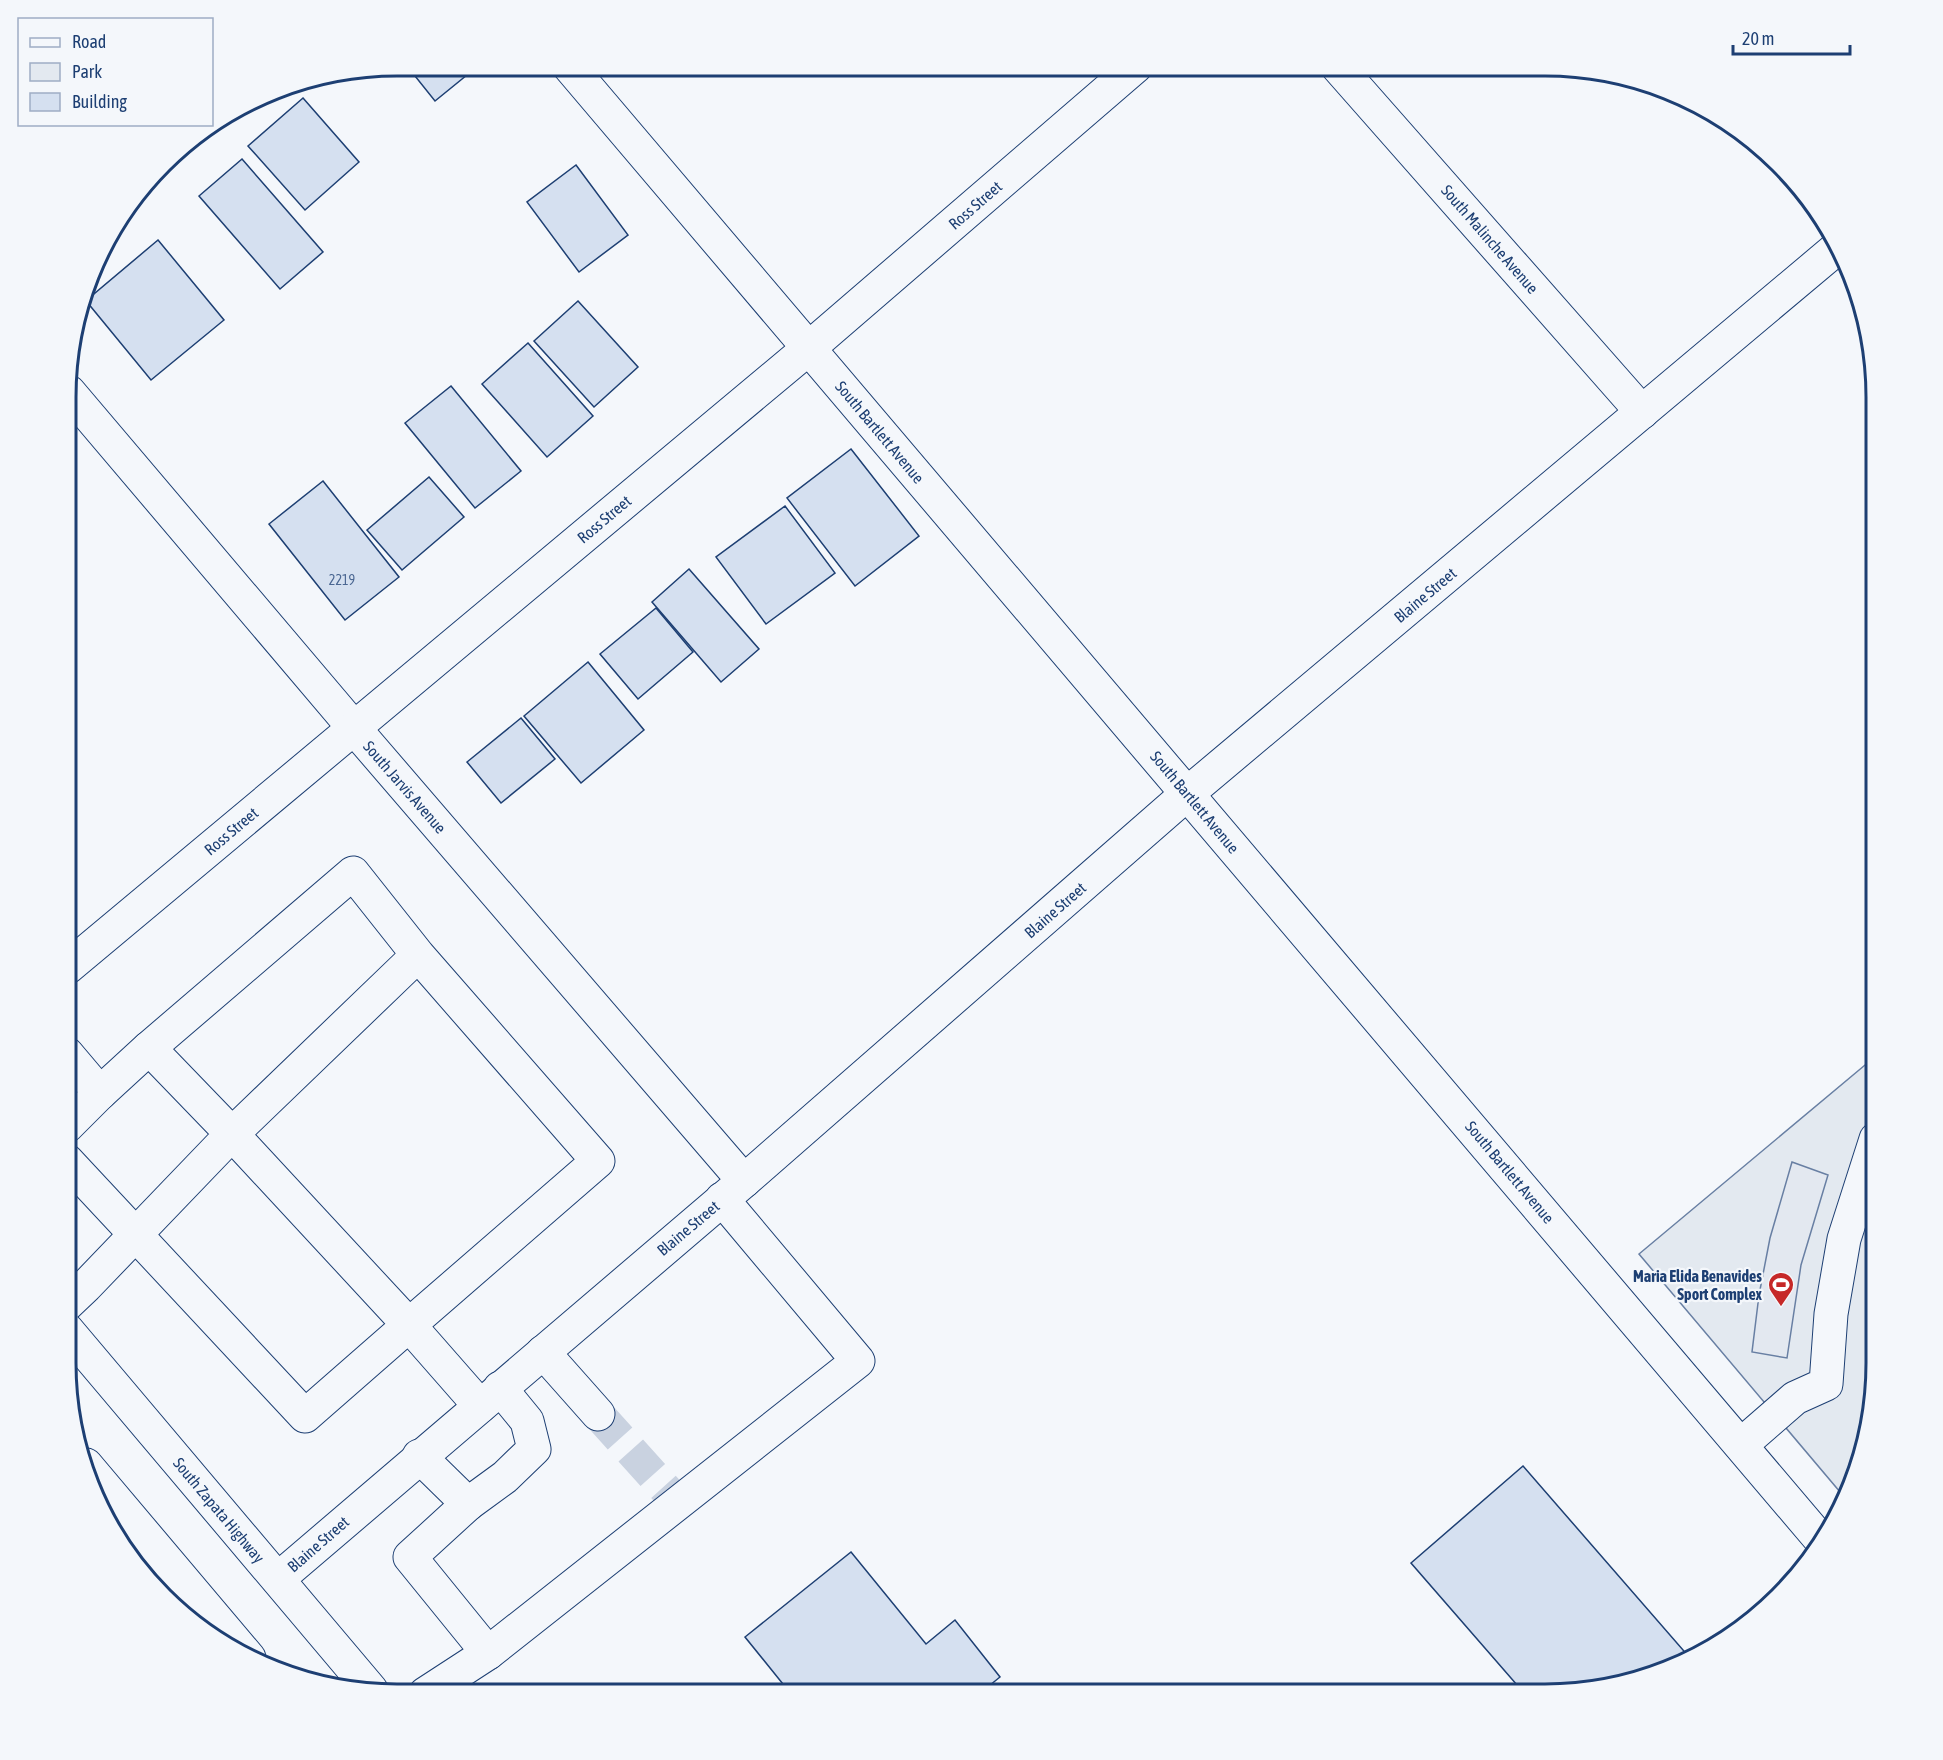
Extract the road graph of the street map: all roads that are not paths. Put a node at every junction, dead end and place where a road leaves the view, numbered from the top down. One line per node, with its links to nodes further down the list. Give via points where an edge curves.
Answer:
1 (578, 76): 5 (street, South Bartlett Avenue)
2 (1124, 76): 5 (street, Ross Street)
3 (1346, 76): 7 (street, South Malinche Avenue)
4 (1831, 253): 7 (street, Blaine Street)
5 (809, 348): 8 (street, Ross Street); 9 (street, South Bartlett Avenue)
6 (76, 400): 8 (street, South Jarvis Avenue)
7 (1642, 412): 9 (street, Blaine Street)
8 (354, 728): 11 (street, Ross Street); 19 (street, South Jarvis Avenue)
9 (1188, 794): 19 (street, Blaine Street); 27 (street, South Bartlett Avenue)
10 (418, 955): 12 (street, via 353,873); 16 (street); 22 (street, via 598,1161)
11 (76, 960)
12 (149, 1048): 14 (street); 16 (street)
13 (76, 1065): 14 (street)
14 (100, 1093): 15 (street)
15 (76, 1117)
16 (232, 1134): 20 (street); 22 (street)
17 (76, 1170): 20 (street)
18 (1866, 1170): 27 (street, via 1844,1239 1831,1314 1826,1384 1795,1398)
19 (733, 1190): 24 (street, Blaine Street); 34 (street, South Jarvis Avenue, via 858,1361 674,1498)
20 (137, 1234): 21 (street); 22 (street, via 305,1416)
21 (76, 1295)
22 (409, 1325): 25 (street)
23 (76, 1341): 32 (street, South Zapata Highway)
24 (543, 1352): 25 (street, Blaine Street); 26 (street)
25 (490, 1397): 28 (street, Blaine Street); 30 (street, via 527,1421 534,1449 506,1477)
26 (598, 1414)
27 (1741, 1445): 31 (street, South Bartlett Avenue)
28 (420, 1456): 30 (street); 32 (street, Blaine Street)
29 (100, 1482): 33 (street)
30 (468, 1504): 34 (street, via 410,1557)
31 (1816, 1534)
32 (278, 1579): 35 (street, South Zapata Highway)
33 (216, 1626)
34 (489, 1653): 36 (street)
35 (364, 1682)
36 (441, 1684)

